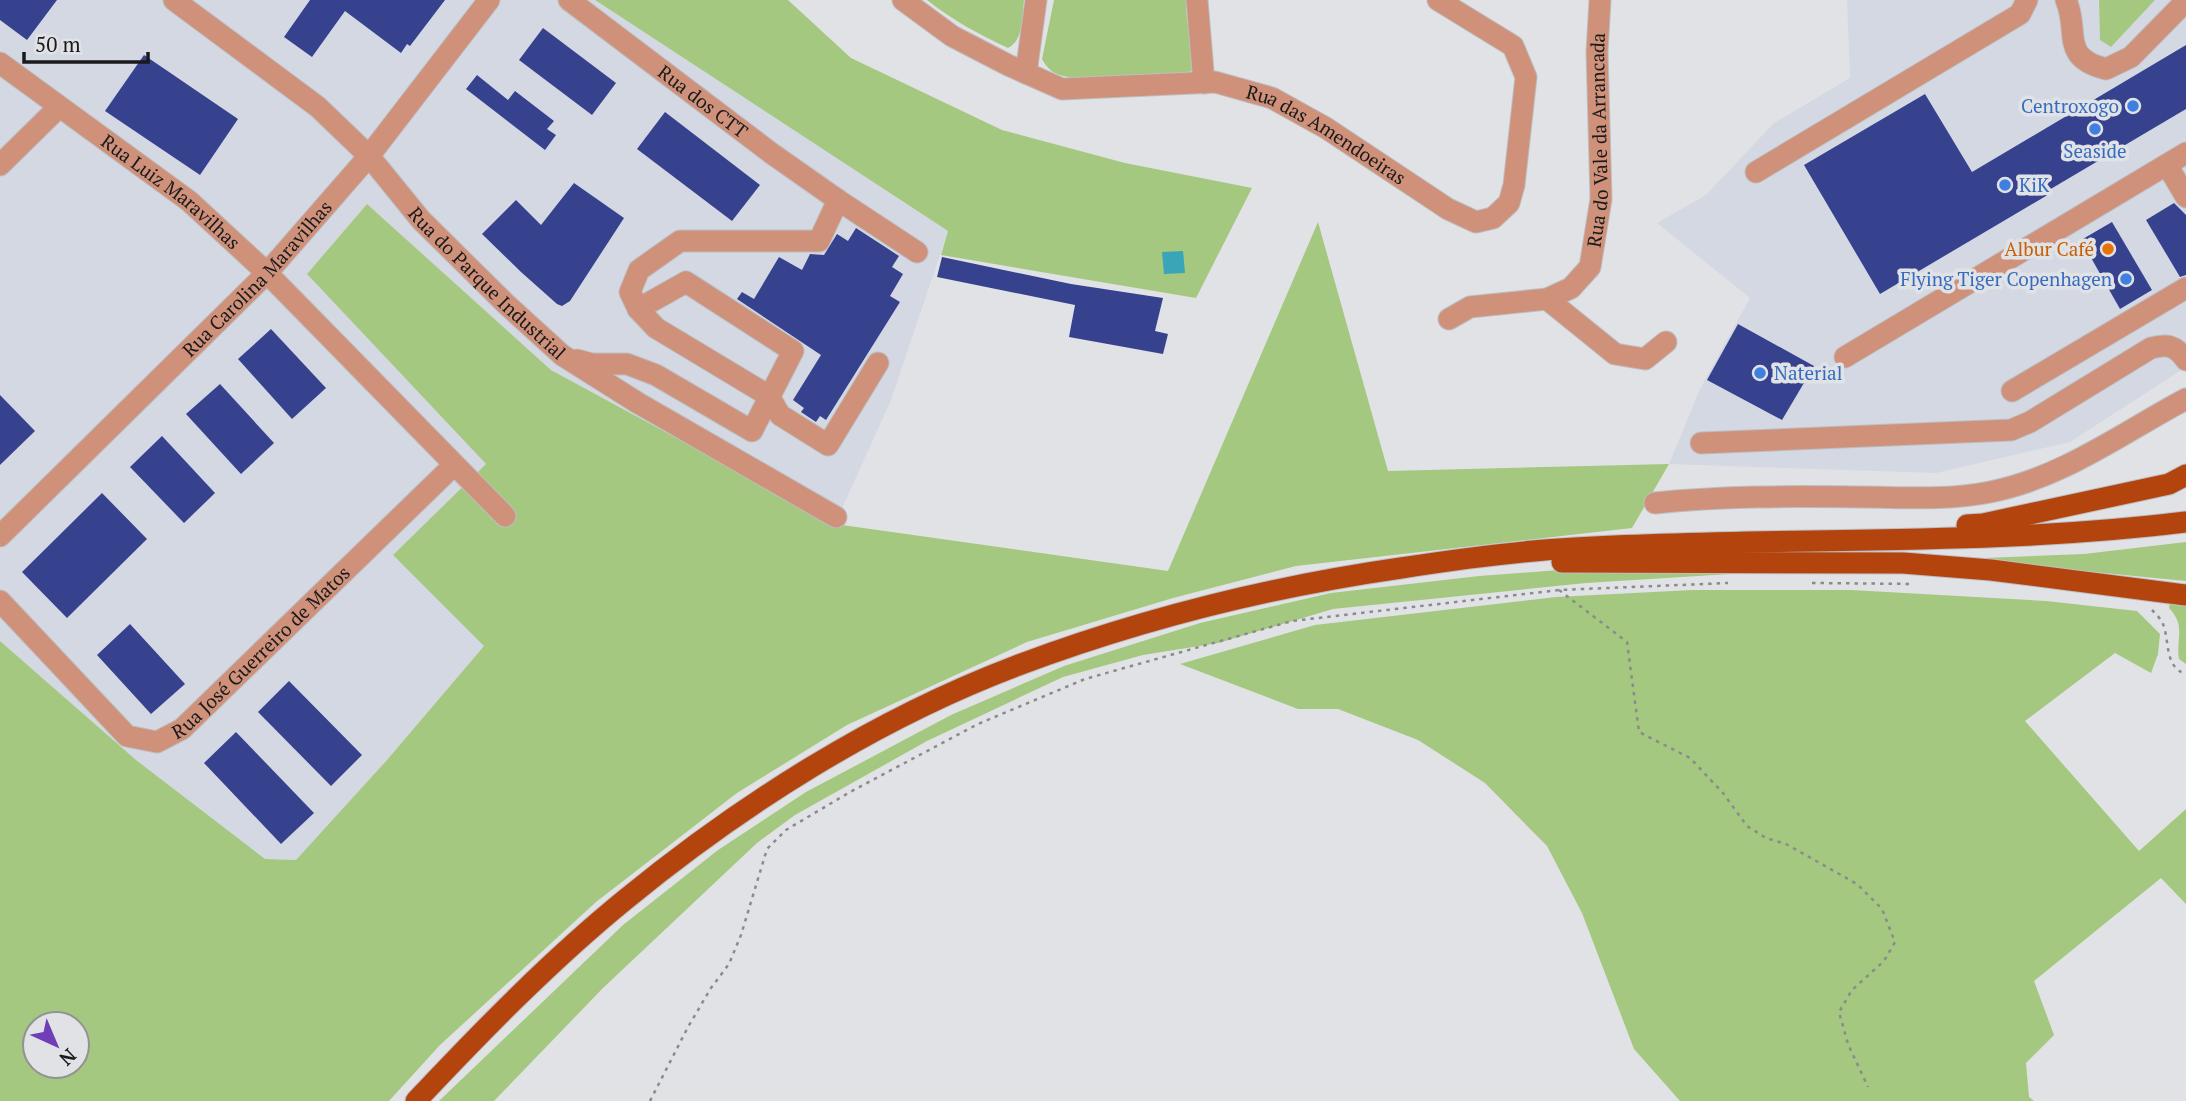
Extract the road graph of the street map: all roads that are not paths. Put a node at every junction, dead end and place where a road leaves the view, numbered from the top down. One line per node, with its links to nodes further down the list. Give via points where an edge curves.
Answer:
1 (174, 0): 17 (street, Rua do Parque Industrial, via 318,107)
2 (489, 0): 17 (street, Rua Carolina Maravilhas)
3 (569, 0): 22 (street, Rua dos CTT)
4 (902, 0): 13 (street, Rua das Amendoeiras, via 952,36)
5 (1036, 0): 13 (street)
6 (1197, 0): 14 (street)
7 (1438, 0): 14 (street, Rua das Amendoeiras, via 1513,46 1526,77 1514,185 1509,202 1493,218 1476,222 1448,209 1326,128 1272,99)
8 (1601, 0): 26 (street, Rua do Vale da Arrancada, via 1597,52 1601,199 1590,267 1571,288)
9 (2026, 0): 20 (street, via 2020,14)
10 (2066, 0): 11 (street, via 2074,47 2089,64 2106,69 2131,57)
11 (2186, 1)
12 (0, 64): 15 (street, Rua Luiz Maravilhas)
13 (1026, 73): 14 (street, Rua das Amendoeiras, via 1062,89)
14 (1204, 83)
15 (59, 107): 18 (street); 24 (street, Rua Luiz Maravilhas, via 189,201)
16 (2186, 153): 19 (street)
17 (369, 156): 24 (street, Rua Carolina Maravilhas); 30 (street, Rua do Parque Industrial, via 421,220)
18 (0, 165)
19 (2167, 165): 21 (street); 31 (street)
20 (1756, 172)
21 (2186, 197)
22 (838, 200): 23 (street, Rua dos CTT); 27 (street, via 819,241 680,241 639,270 630,292)
23 (917, 252)
24 (267, 273): 38 (street, Rua Luiz Maravilhas); 45 (street, Rua Carolina Maravilhas)
25 (2186, 288): 34 (street)
26 (1547, 299): 28 (street, Rua do Vale da Arrancada, via 1470,307); 29 (street, via 1615,354 1645,359)
27 (638, 309): 35 (street, via 656,328); 35 (street, via 686,282 793,351)
28 (1449, 319)
29 (1666, 342)
30 (562, 355): 35 (street, via 592,364 627,364 656,375 752,431); 42 (street, Rua do Parque Industrial)
31 (1845, 357)
32 (2186, 360): 37 (street, via 2167,344 2151,348 2011,430)
33 (878, 363): 35 (street, via 828,445 780,415)
34 (2012, 391)
35 (769, 396)
36 (2186, 398): 40 (street, via 2063,468 1991,492 1951,498 1760,496)
37 (1701, 443)
38 (454, 465): 41 (street, Rua Luiz Maravilhas); 48 (street, Rua José Guerreiro de Matos, via 182,729 157,742 127,736)
39 (2186, 475): 46 (main road, via 2169,484 1983,524 1716,533)
40 (1655, 503)
41 (505, 516)
42 (836, 517)
43 (2186, 522): 46 (main road, via 2019,536 1642,545)
44 (2186, 531): 46 (main road, via 2032,545 1880,551)
45 (0, 536)
46 (1494, 558): 47 (main road, via 1903,563); 49 (main road, via 1325,579 1225,600 1118,630 1013,667 933,702 851,745 761,801 627,898 556,959)
47 (2186, 595)
48 (0, 601)
49 (416, 1101)

